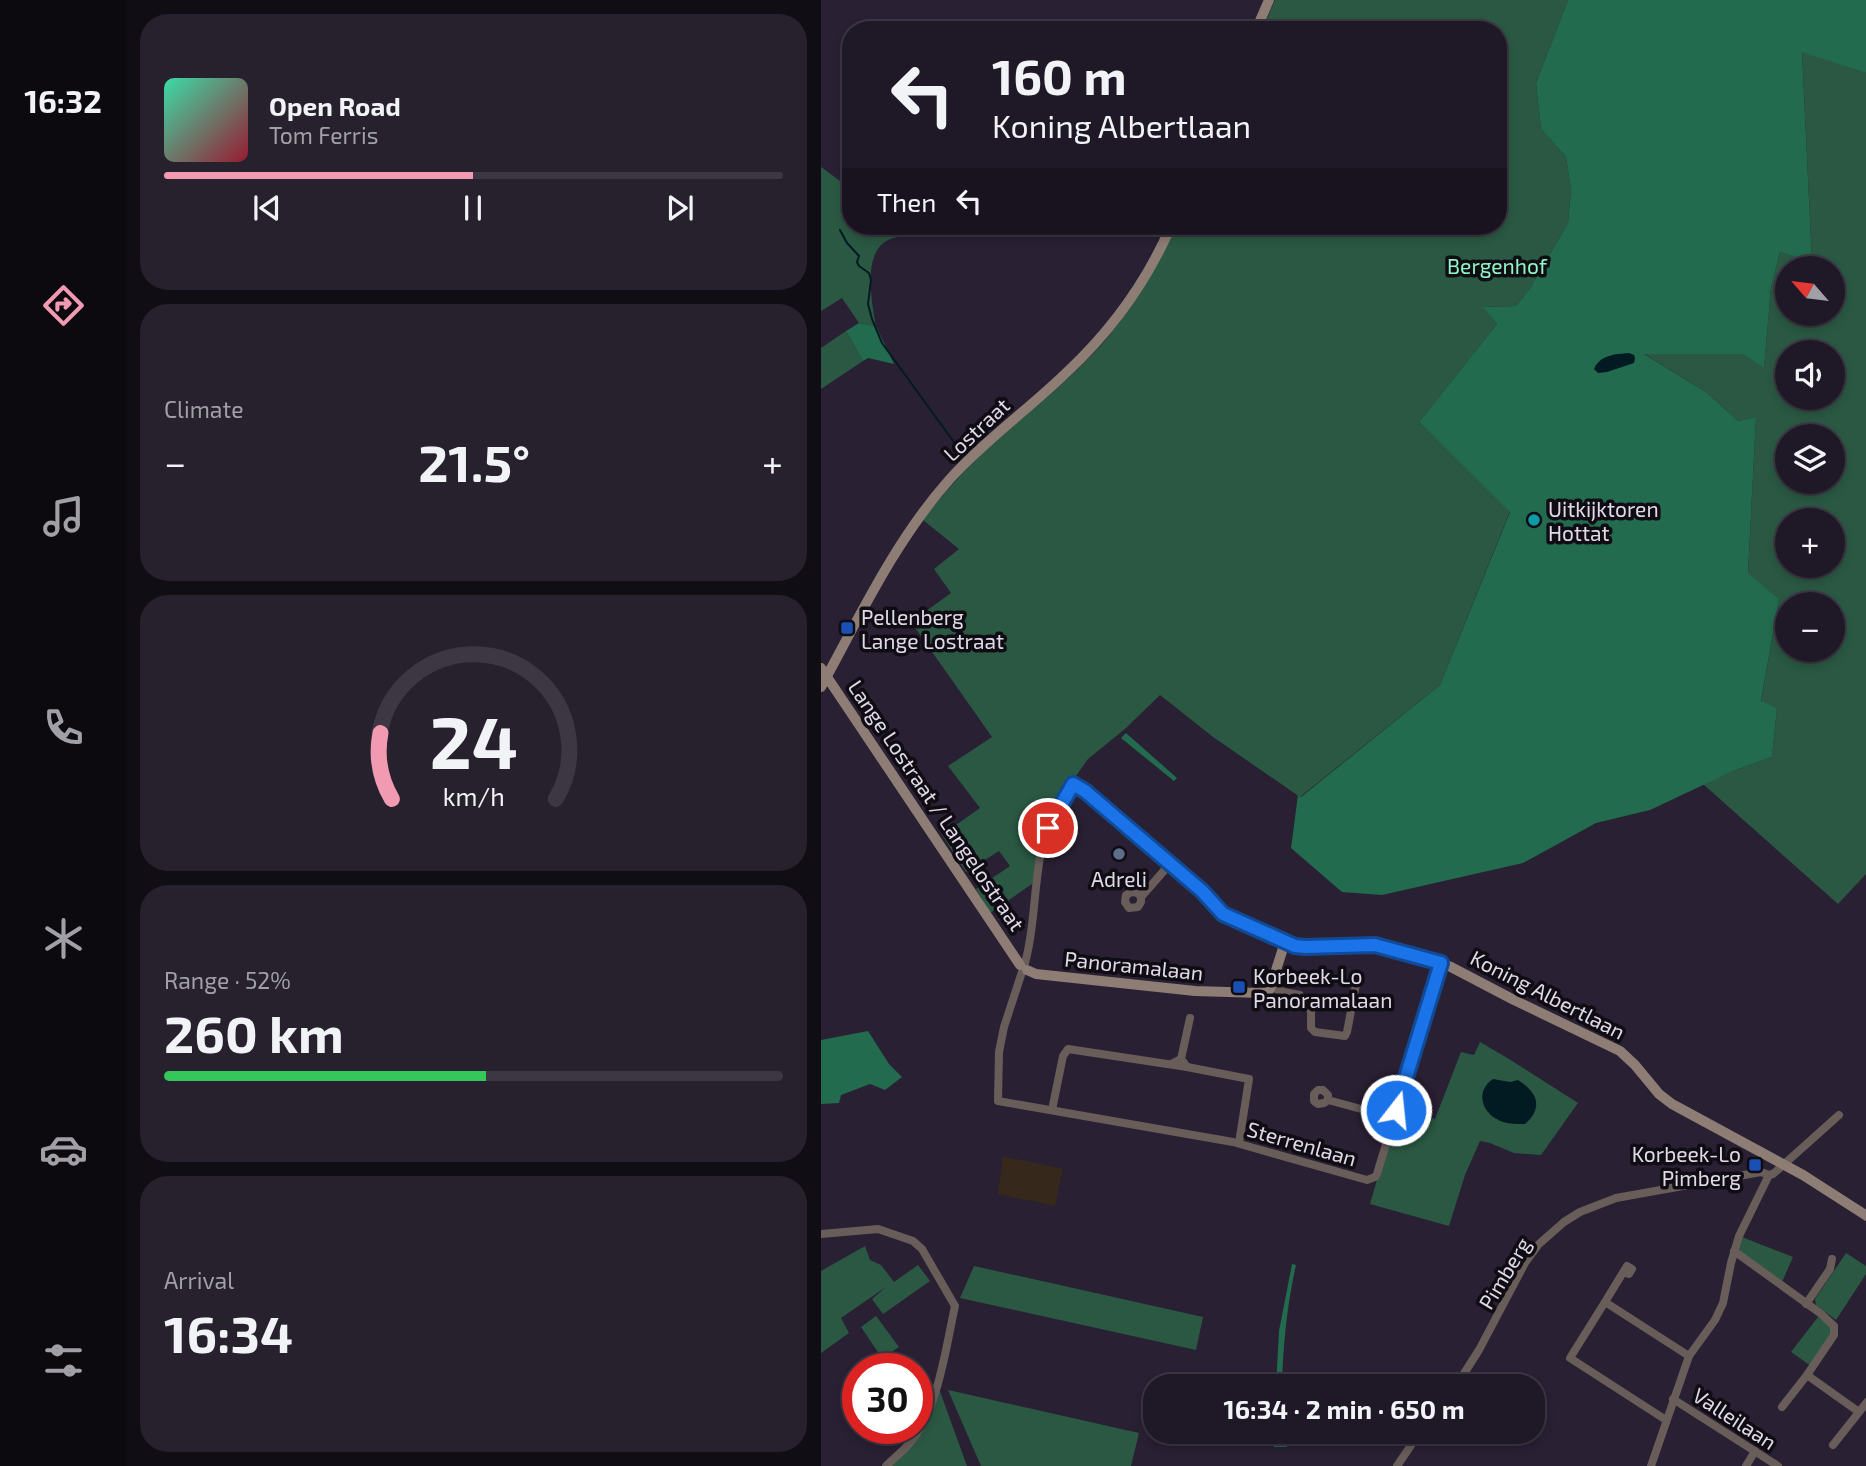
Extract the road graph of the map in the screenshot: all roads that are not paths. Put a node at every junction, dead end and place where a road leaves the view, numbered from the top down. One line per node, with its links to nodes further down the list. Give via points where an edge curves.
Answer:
1 (1269, 0): 2 (street)
2 (1260, 21)
3 (1166, 235): 4 (street, Lostraat, via 1138,288 1103,335 970,459 924,510)
4 (824, 672): 5 (street, Lostraat); 10 (street, Lange Lostraat / Langelostraat)
5 (821, 687)
6 (1169, 865): 7 (street); 8 (street, Koning Albertlaan, via 1223,914); 10 (street, Koning Albertlaan, via 1073,784 1043,844)
7 (1141, 897)
8 (1285, 942): 9 (street, Koning Albertlaan, via 1305,947 1375,945); 12 (street)
9 (1441, 963): 20 (street, Sterrenlaan); 22 (street, Koning Albertlaan, via 1620,1051 1672,1104)
10 (1024, 968): 12 (street, Panoramalaan, via 1036,974 1195,992 1265,992); 18 (street, Sterrenlaan, via 999,1052 998,1101)
11 (1349, 983): 12 (street, via 1356,985 1345,1036 1315,1032 1311,1011 1301,995)
12 (1271, 987)
13 (1190, 1018): 14 (street)
14 (1181, 1059): 15 (street); 16 (street)
15 (1171, 1065): 16 (street); 18 (street, via 1068,1049)
16 (1187, 1067): 21 (street, via 1249,1079)
17 (1328, 1100): 20 (street)
18 (1052, 1111): 21 (street, Sterrenlaan)
19 (1839, 1115): 22 (street)
20 (1394, 1118): 21 (street, Sterrenlaan, via 1377,1174 1367,1180)
21 (1239, 1143)
22 (1783, 1164): 23 (street); 24 (street, Koning Albertlaan)
23 (1769, 1175): 26 (street); 32 (street, Pimberg, via 1761,1172 1616,1198 1564,1222 1525,1263)
24 (1866, 1216)
25 (821, 1234): 42 (street, via 878,1229 913,1241 955,1306 929,1409 910,1443)
26 (1734, 1251): 30 (street); 31 (street, via 1723,1303)
27 (1832, 1259): 30 (street)
28 (1624, 1272): 29 (street, via 1629,1275 1632,1269 1627,1266)
29 (1605, 1302): 31 (street); 38 (street, via 1570,1358)
30 (1806, 1304): 33 (street, via 1834,1326 1834,1335)
31 (1689, 1356): 34 (street)
32 (1464, 1374)
33 (1807, 1375): 36 (street); 37 (street)
34 (1673, 1399): 38 (street); 41 (street, Valleilaan)
35 (1866, 1402): 37 (street)
36 (1782, 1407)
37 (1859, 1412): 40 (street)
38 (1666, 1420): 44 (street)
39 (1412, 1444): 43 (street)
40 (1833, 1445)
41 (1755, 1451): 45 (street); 46 (street, Valleilaan)
42 (886, 1466)
43 (1397, 1466)
44 (1652, 1466)
45 (1746, 1466)
46 (1778, 1466)

